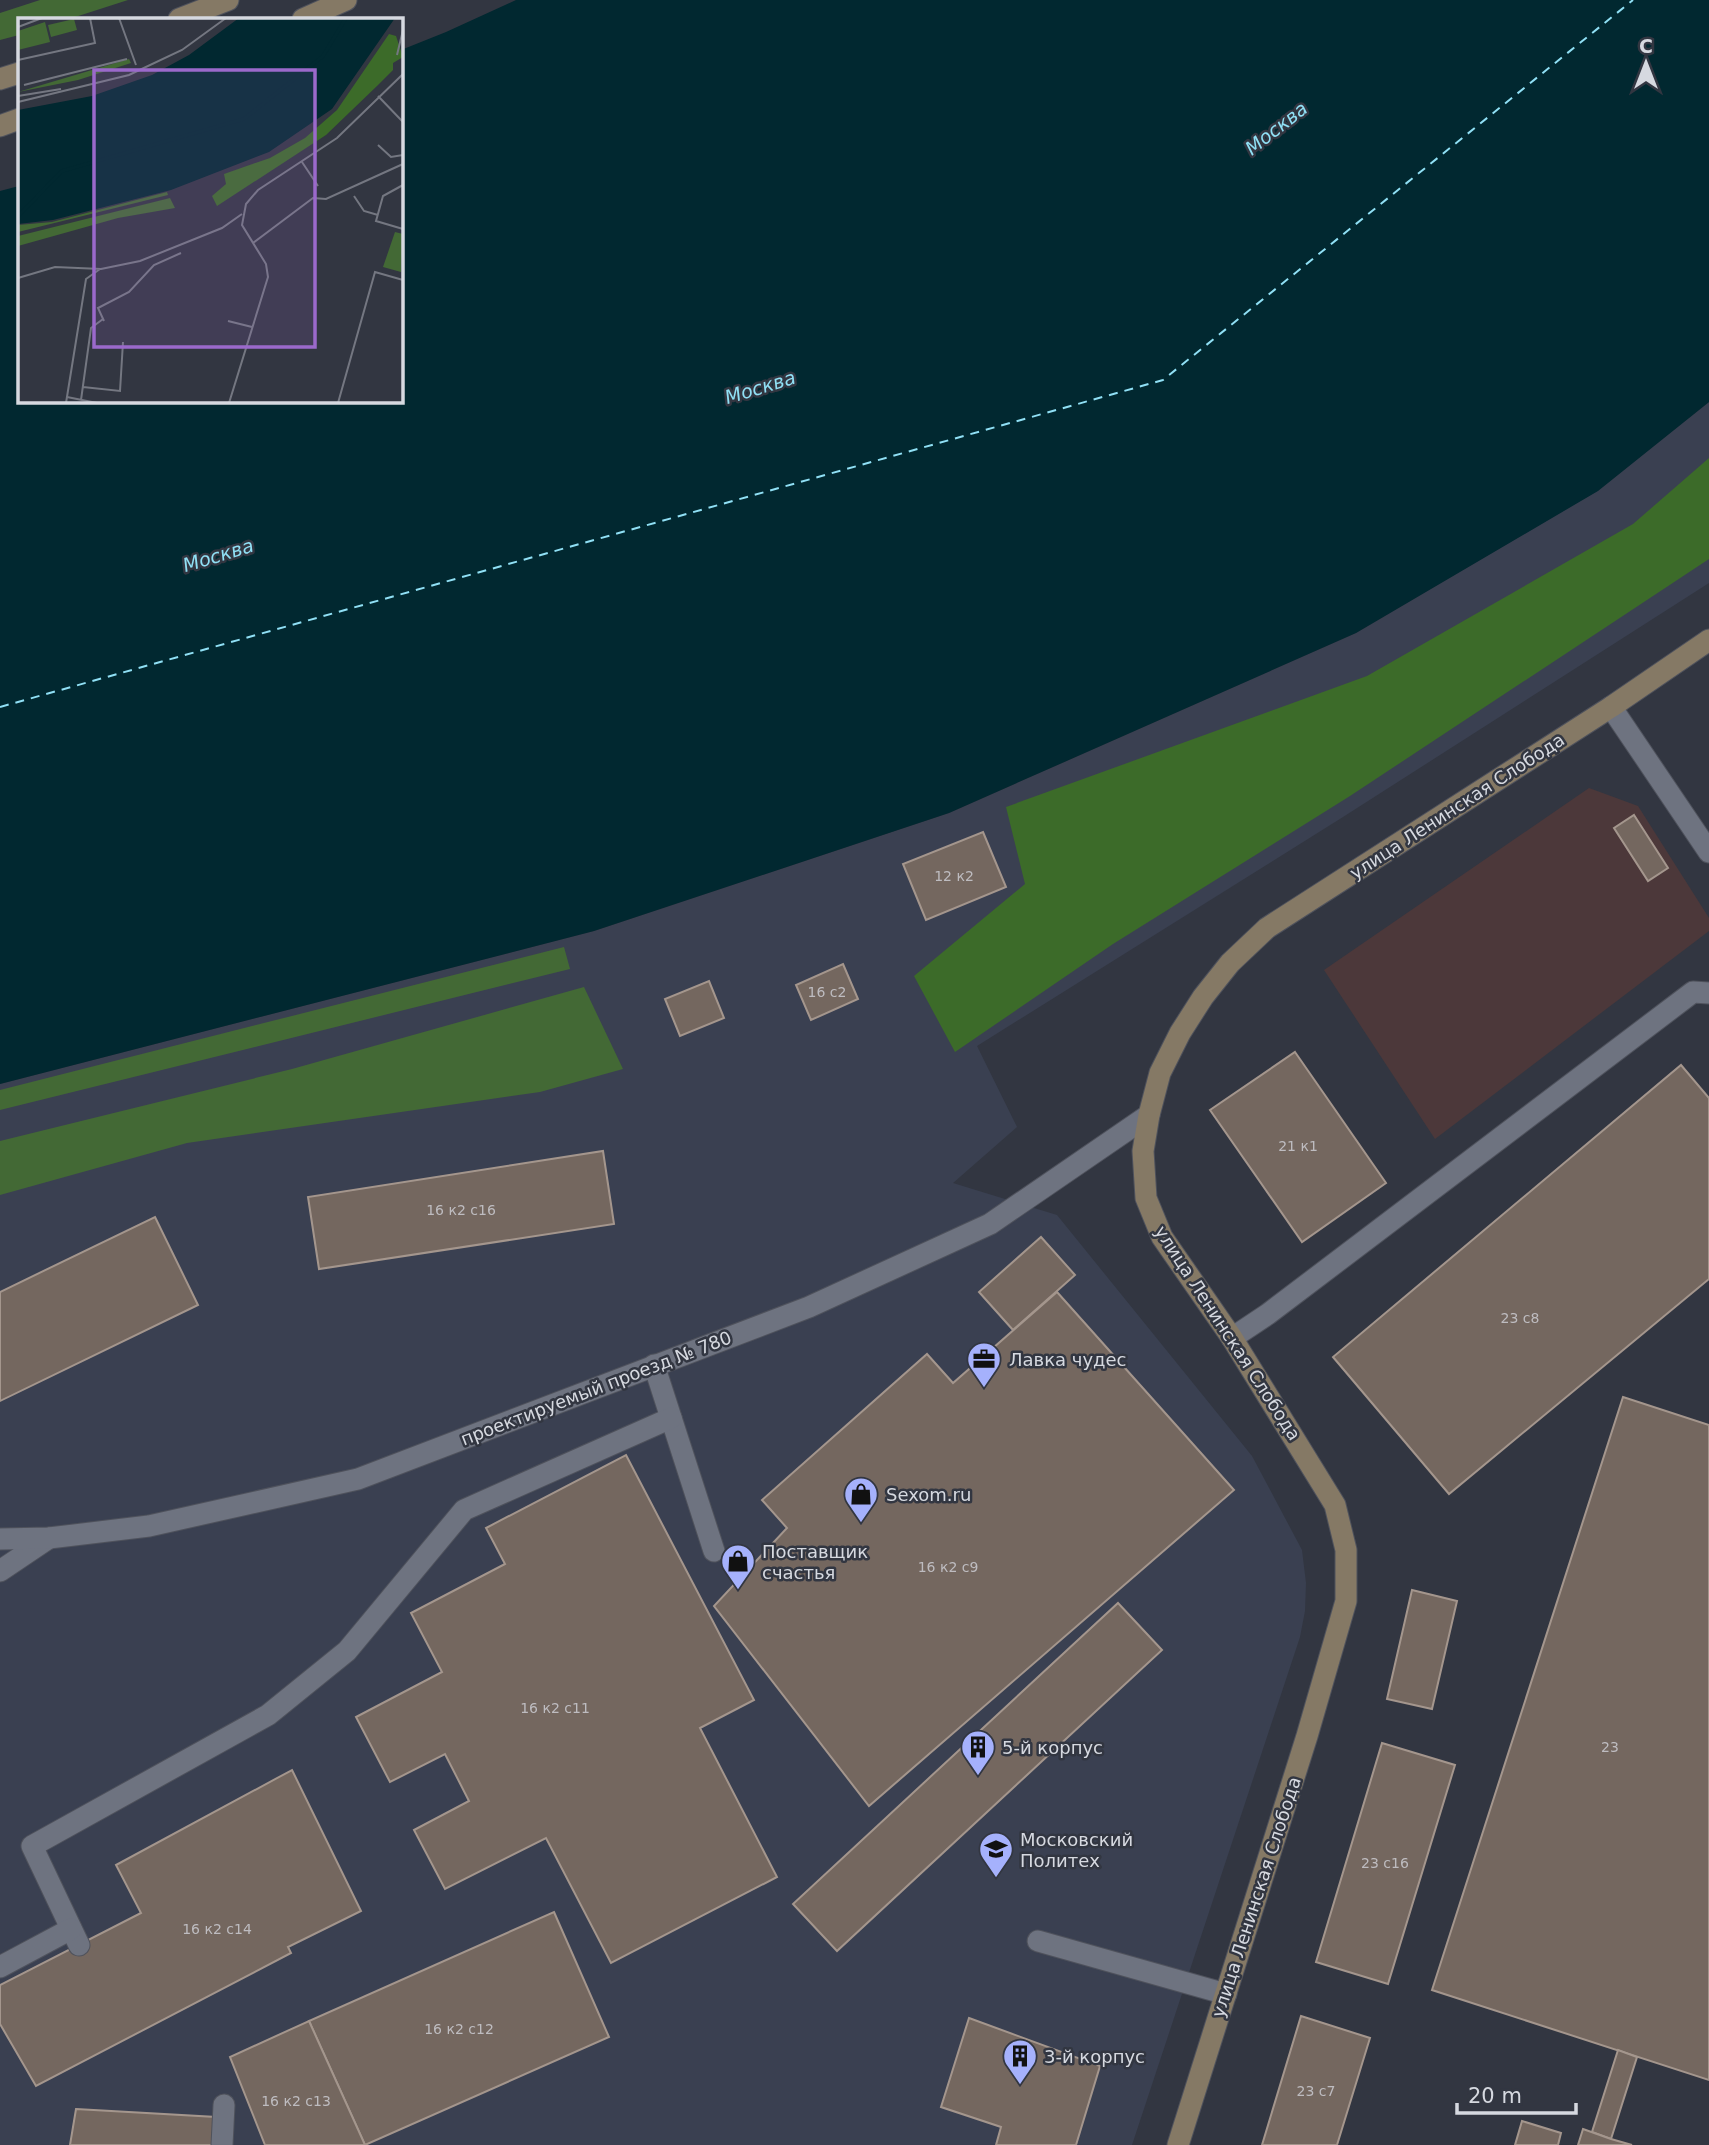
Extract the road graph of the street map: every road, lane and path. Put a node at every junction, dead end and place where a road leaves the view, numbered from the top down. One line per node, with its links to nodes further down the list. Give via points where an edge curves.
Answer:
1 (228, 0): 3 (street)
2 (346, 0): 4 (street)
3 (182, 18)
4 (305, 18)
5 (18, 74): 6 (street)
6 (0, 79)
7 (18, 119): 8 (street)
8 (0, 126)
9 (1709, 640): 10 (street, улица Ленинская Слобода)
10 (1611, 707): 11 (street); 13 (street, улица Ленинская Слобода, via 1267,928 1203,996 1160,1073)
11 (1709, 852)
12 (1709, 993): 14 (street, via 1693,992)
13 (1149, 1115): 14 (street, улица Ленинская Слобода, via 1143,1151 1146,1198 1162,1237); 15 (street, проектируемый проезд № 780, via 990,1224 809,1307)
14 (1232, 1338): 23 (street, улица Ленинская Слобода, via 1335,1505 1346,1550 1346,1601)
15 (654, 1366): 16 (street); 17 (street, проектируемый проезд № 780, via 358,1479 149,1526)
16 (671, 1418): 19 (street); 22 (street, via 464,1510 347,1651 268,1715 32,1846 75,1937)
17 (49, 1538): 18 (street, проектируемый проезд № 780); 20 (street)
18 (0, 1539)
19 (714, 1551)
20 (0, 1571)
21 (1038, 1941): 23 (street)
22 (0, 1967)
23 (1226, 1994): 26 (street, улица Ленинская Слобода)
24 (224, 2105): 25 (street)
25 (222, 2145)
26 (1178, 2145)

